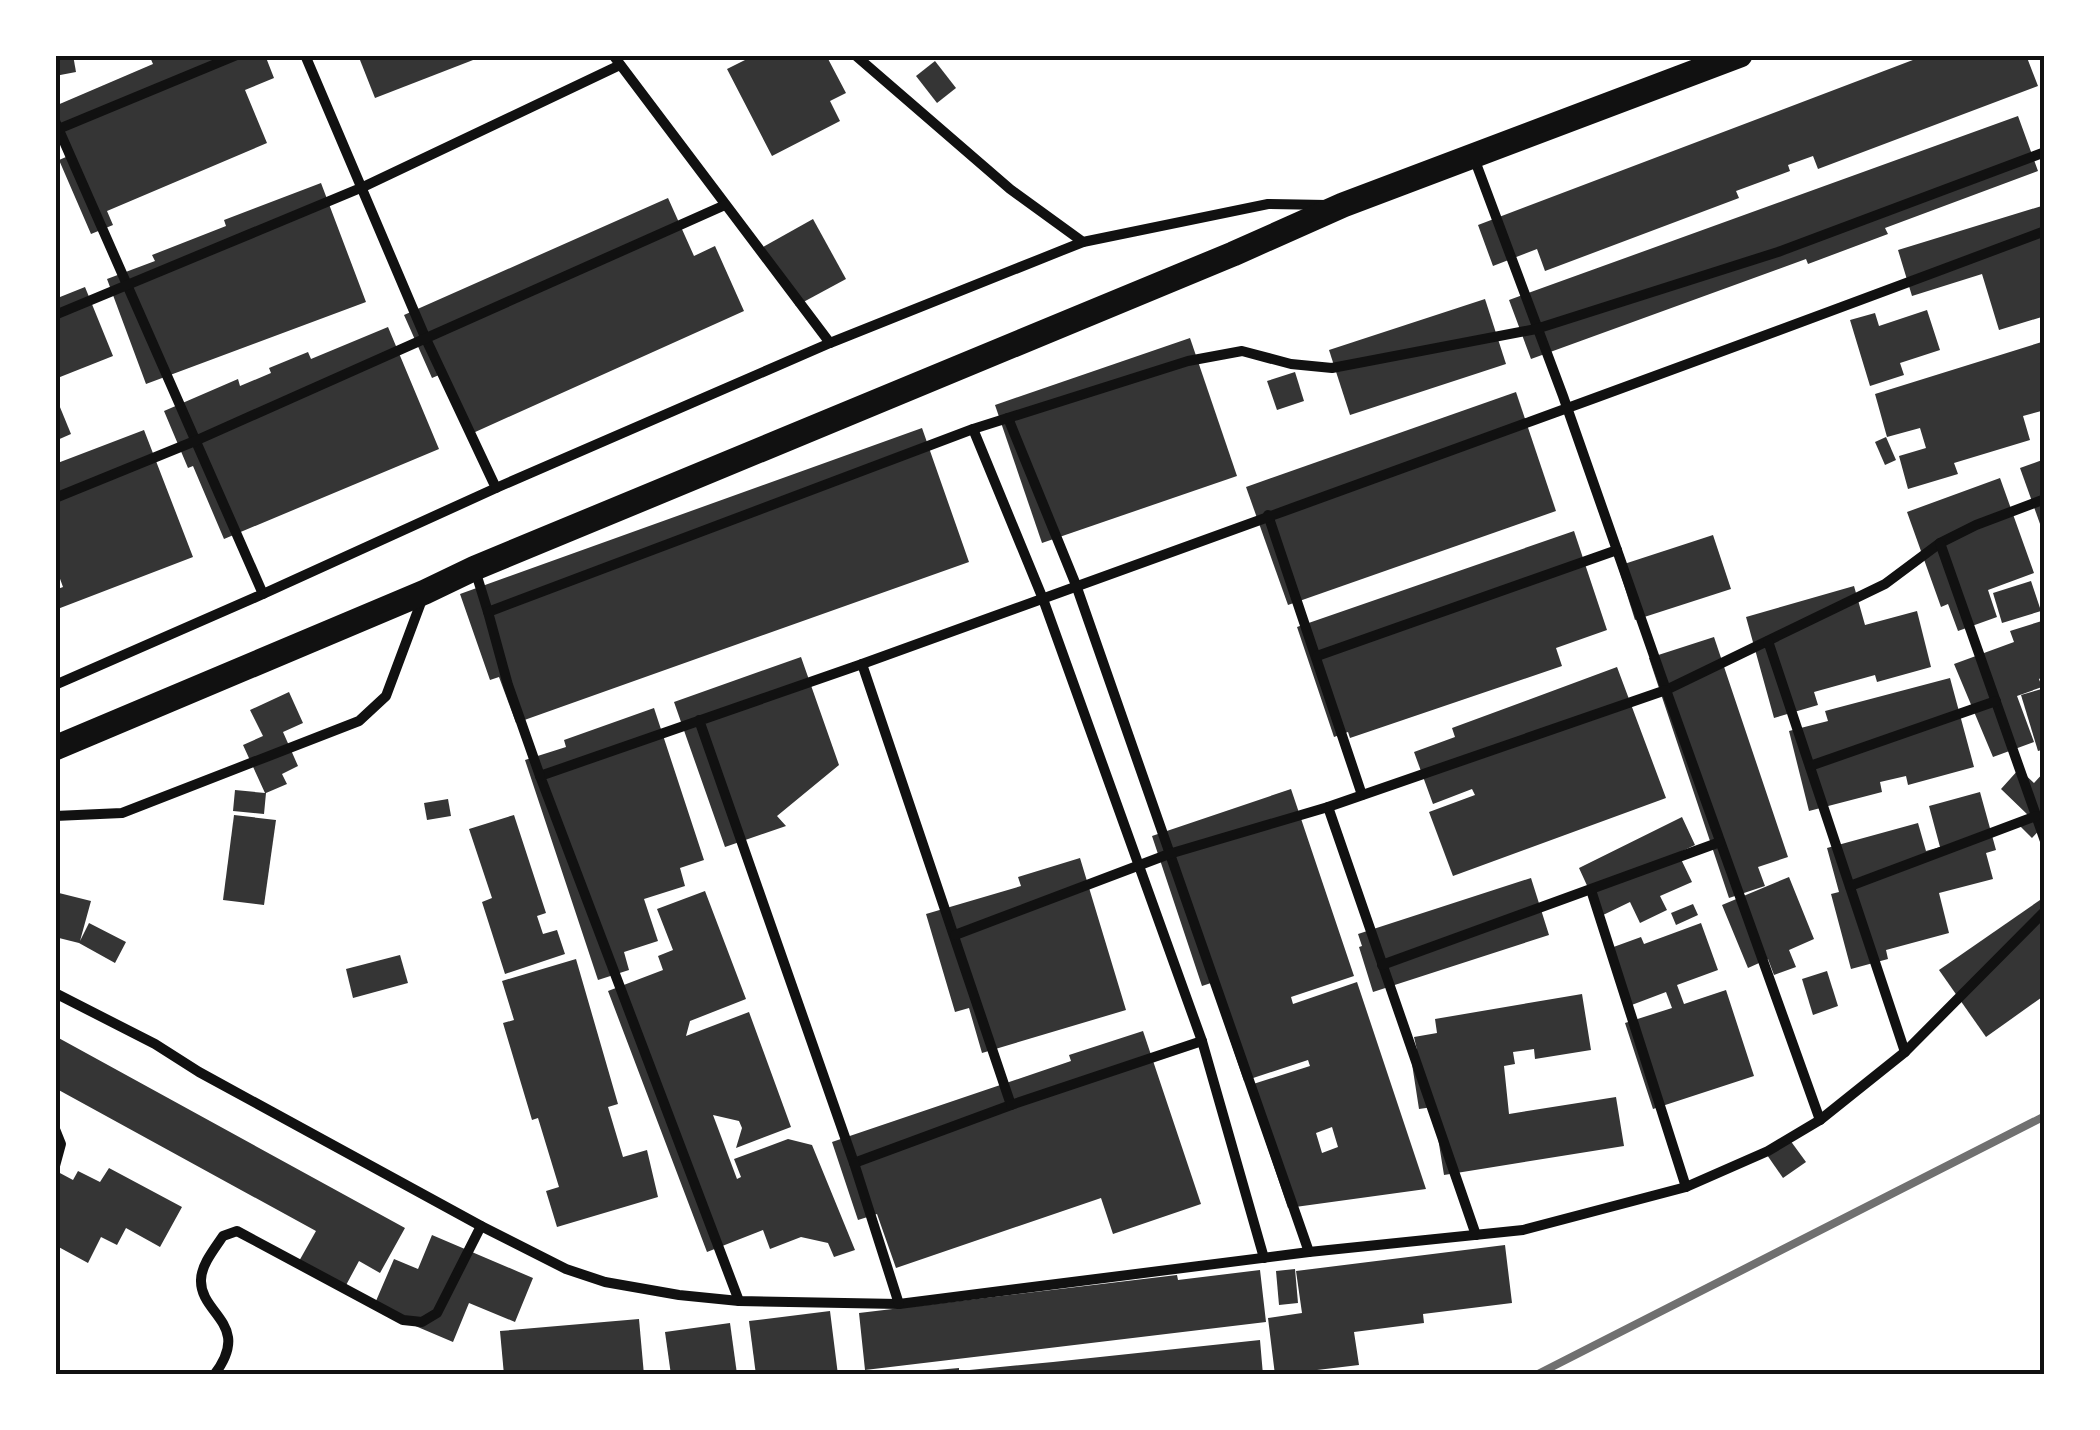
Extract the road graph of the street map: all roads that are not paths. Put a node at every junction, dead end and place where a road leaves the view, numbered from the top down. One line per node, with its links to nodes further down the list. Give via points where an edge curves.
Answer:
1 (238, 55): 6 (street)
2 (304, 55): 9 (street)
3 (855, 55): 13 (street, via 1010,189)
4 (1740, 55): 8 (main road)
5 (616, 60): 9 (street); 10 (street)
6 (56, 126): 14 (street)
7 (2045, 152): 16 (street, via 1778,252)
8 (1474, 158): 11 (main road); 16 (street)
9 (364, 187): 14 (street); 17 (street)
10 (725, 205): 17 (street); 18 (street)
11 (1344, 205): 13 (street, via 1268,204); 29 (main road)
12 (2045, 231): 19 (street)
13 (1083, 242): 18 (street)
14 (127, 286): 15 (street); 22 (street)
15 (55, 315)
16 (1536, 329): 19 (street); 20 (street, via 1332,368 1242,351 1206,355)
17 (425, 336): 22 (street); 23 (street)
18 (830, 343): 23 (street)
19 (1568, 410): 26 (street); 28 (street)
20 (1008, 418): 21 (street); 30 (street)
21 (973, 429): 33 (street); 34 (street)
22 (195, 441): 24 (street); 32 (street)
23 (496, 488): 32 (street)
24 (55, 498)
25 (2045, 499): 27 (street)
26 (1268, 515): 30 (street); 36 (street)
27 (1940, 543): 35 (street, via 1886,584); 40 (street)
28 (1617, 550): 36 (street); 39 (street)
29 (474, 568): 31 (main road); 34 (street)
30 (1076, 586): 33 (street); 51 (street)
31 (425, 592): 42 (main road); 47 (street, via 386,696 359,721 122,814)
32 (263, 594): 38 (street)
33 (1043, 599): 37 (street); 52 (street)
34 (488, 612): 44 (street)
35 (1768, 640): 39 (street); 43 (street)
36 (1317, 656): 45 (street)
37 (862, 664): 41 (street); 56 (street)
38 (55, 684)
39 (1666, 690): 45 (street); 50 (street)
40 (1996, 700): 43 (street); 48 (street)
41 (698, 720): 44 (street); 64 (street)
42 (55, 748)
43 (1810, 766): 53 (street)
44 (540, 776): 71 (street)
45 (1362, 795): 46 (street)
46 (1328, 807): 51 (street); 57 (street)
47 (55, 816)
48 (2036, 816): 49 (street); 53 (street)
49 (2045, 841)
50 (1720, 842): 54 (street); 62 (street)
51 (1169, 854): 52 (street); 69 (street)
52 (1138, 864): 56 (street); 59 (street)
53 (1850, 886): 60 (street)
54 (1591, 890): 57 (street); 66 (street)
55 (2045, 911): 60 (street)
56 (954, 934): 61 (street)
57 (1382, 965): 68 (street)
58 (55, 993): 67 (street)
59 (1202, 1041): 61 (street); 70 (street)
60 (1905, 1052): 62 (street)
61 (1011, 1105): 64 (street)
62 (1820, 1120): 66 (street)
63 (55, 1129): 65 (street)
64 (854, 1163): 72 (street)
65 (55, 1166)
66 (1686, 1187): 68 (street)
67 (481, 1226): 71 (street, via 605,1282); 73 (street, via 437,1313 422,1322 403,1320 229,1232 201,1280 227,1328 224,1360)
68 (1476, 1236): 69 (street)
69 (1309, 1252): 70 (street)
70 (1264, 1258): 72 (street)
71 (738, 1301): 72 (street)
72 (899, 1304)
73 (214, 1375)

